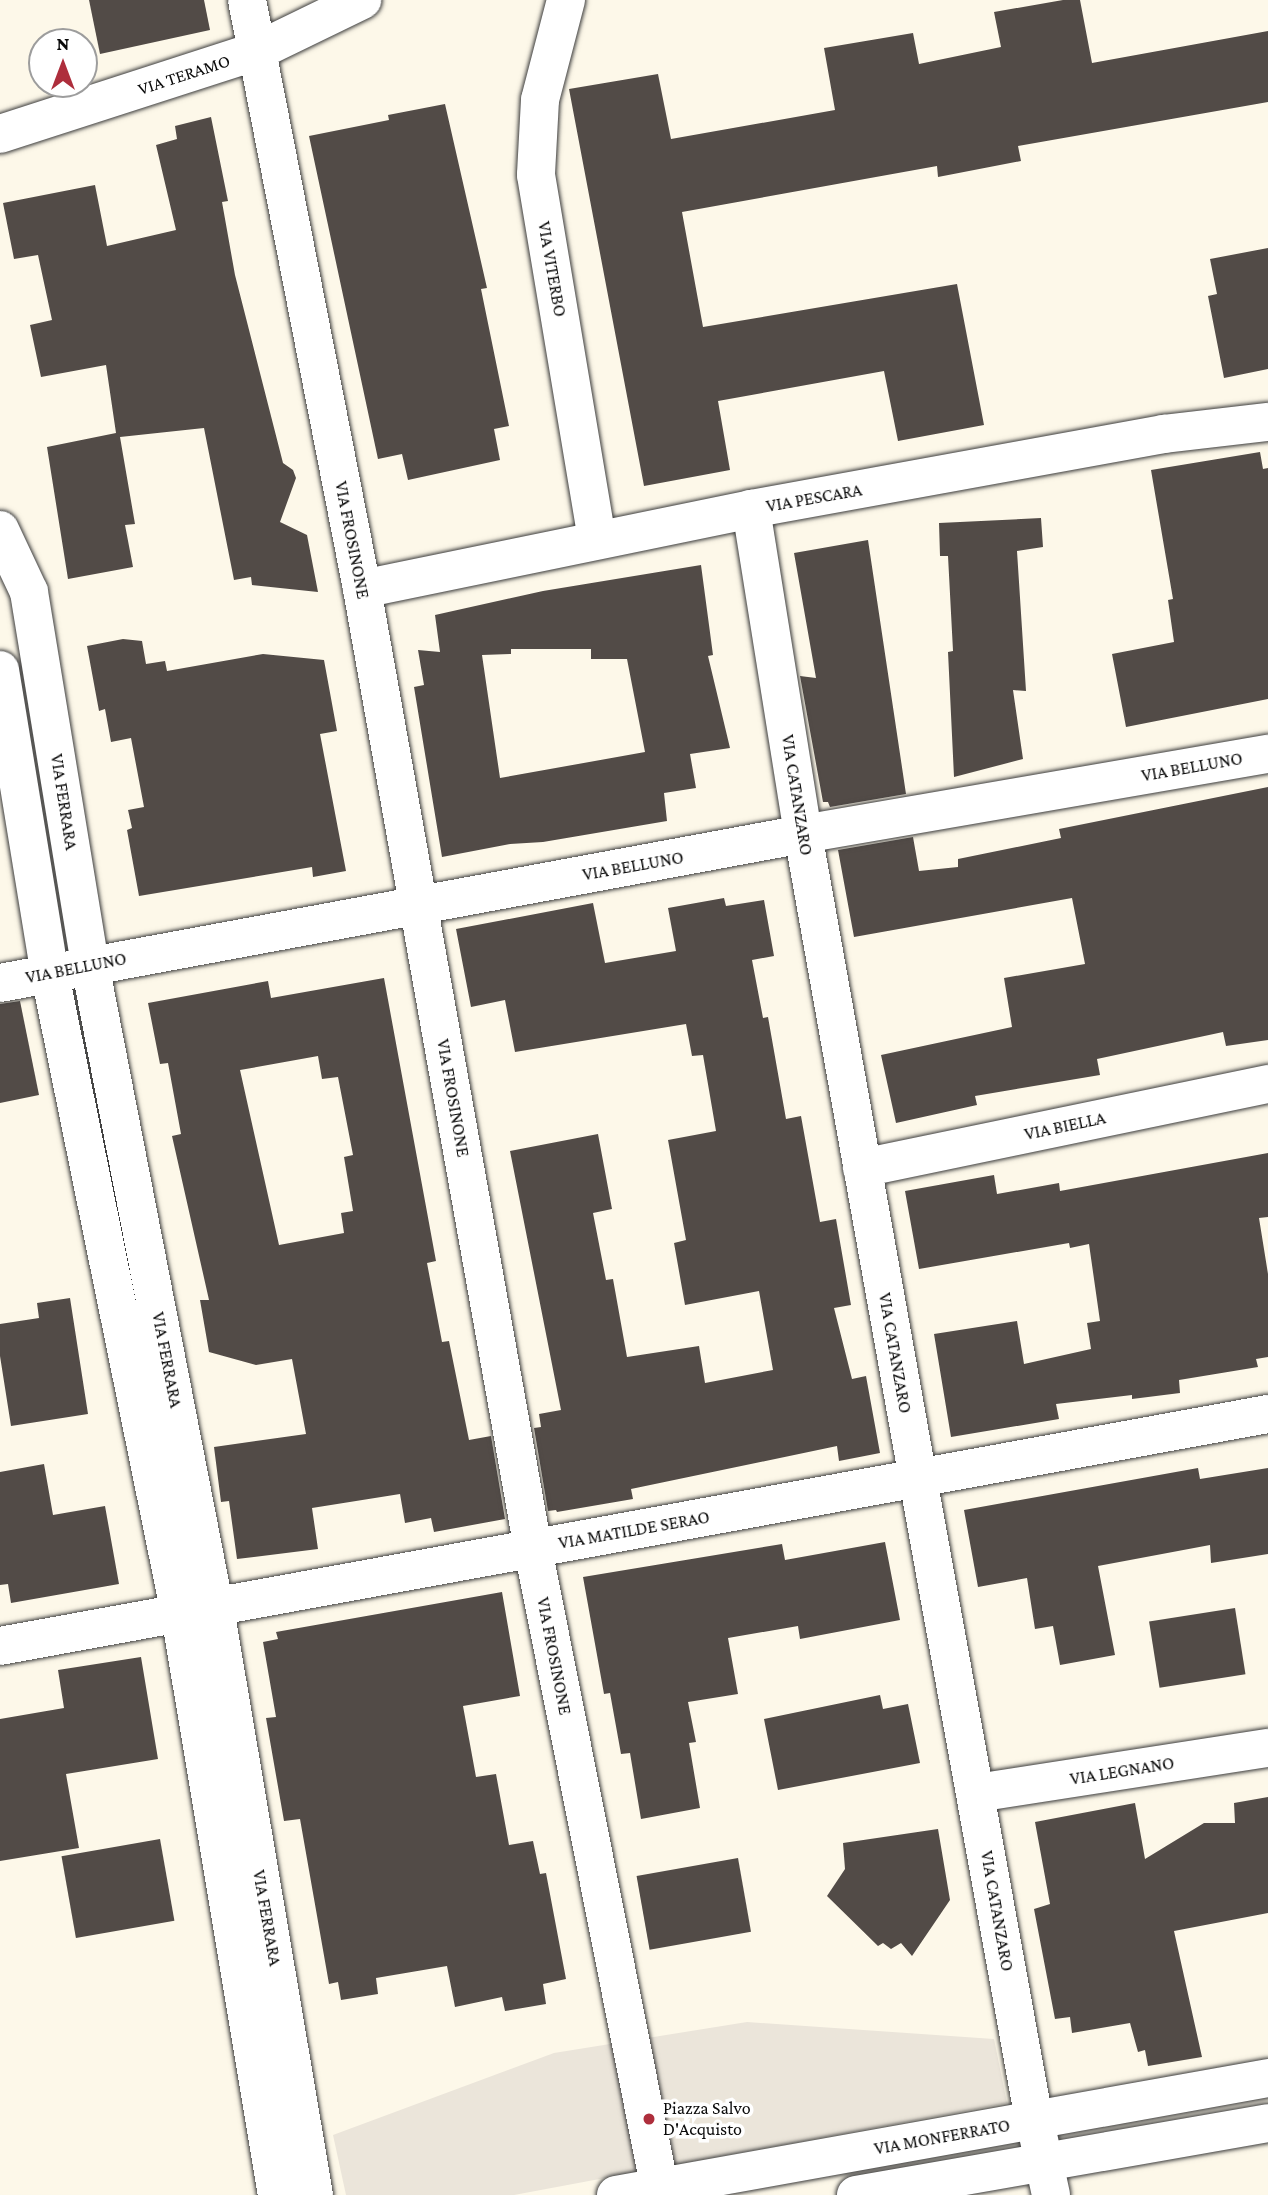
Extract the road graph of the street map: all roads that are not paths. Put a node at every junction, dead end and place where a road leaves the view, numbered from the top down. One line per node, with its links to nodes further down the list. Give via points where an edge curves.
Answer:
1 (247, 0): 4 (street, VIA FROSINONE)
2 (362, 0): 4 (street, VIA TERAMO)
3 (566, 0): 9 (street, VIA VITERBO, via 540,100 536,175)
4 (257, 51): 5 (street, VIA TERAMO); 10 (street, VIA FROSINONE)
5 (0, 134)
6 (1268, 422): 7 (street, VIA PESCARA, via 1164,434)
7 (751, 509): 9 (street, VIA PESCARA); 13 (street, VIA CATANZARO)
8 (0, 530): 15 (street, VIA FERRARA, via 29,592)
9 (597, 539): 10 (street, VIA PESCARA)
10 (362, 589): 14 (street, VIA FROSINONE)
11 (0, 670): 16 (street, VIA FERRARA)
12 (1268, 754): 13 (street, VIA BELLUNO)
13 (803, 834): 14 (street, VIA BELLUNO); 19 (street, VIA CATANZARO)
14 (418, 905): 15 (street, VIA BELLUNO); 22 (street, VIA FROSINONE)
15 (90, 965): 16 (street, VIA BELLUNO); 23 (street, VIA FERRARA)
16 (50, 975): 17 (street, VIA BELLUNO); 23 (street, VIA FERRARA)
17 (0, 983)
18 (1268, 1084): 19 (street, VIA BIELLA)
19 (862, 1168): 21 (street, VIA CATANZARO)
20 (1268, 1414): 21 (street, VIA MATILDE SERAO)
21 (918, 1479): 22 (street, VIA MATILDE SERAO); 26 (street, VIA CATANZARO)
22 (533, 1549): 23 (street, VIA MATILDE SERAO); 31 (street, VIA FROSINONE)
23 (197, 1612): 24 (street, VIA MATILDE SERAO); 32 (street, VIA FERRARA); 33 (street, VIA FERRARA)
24 (0, 1646)
25 (1268, 1748): 26 (street, VIA LEGNANO)
26 (976, 1793): 28 (street, VIA CATANZARO)
27 (1268, 2078): 28 (street, VIA MONFERRATO)
28 (1035, 2120): 30 (street, VIA CATANZARO); 31 (street, VIA MONFERRATO)
29 (1268, 2123): 30 (street)
30 (1049, 2178): 35 (street)
31 (661, 2191): 34 (street, VIA MONFERRATO)
32 (277, 2195)
33 (314, 2195)
34 (616, 2195)
35 (856, 2195)

